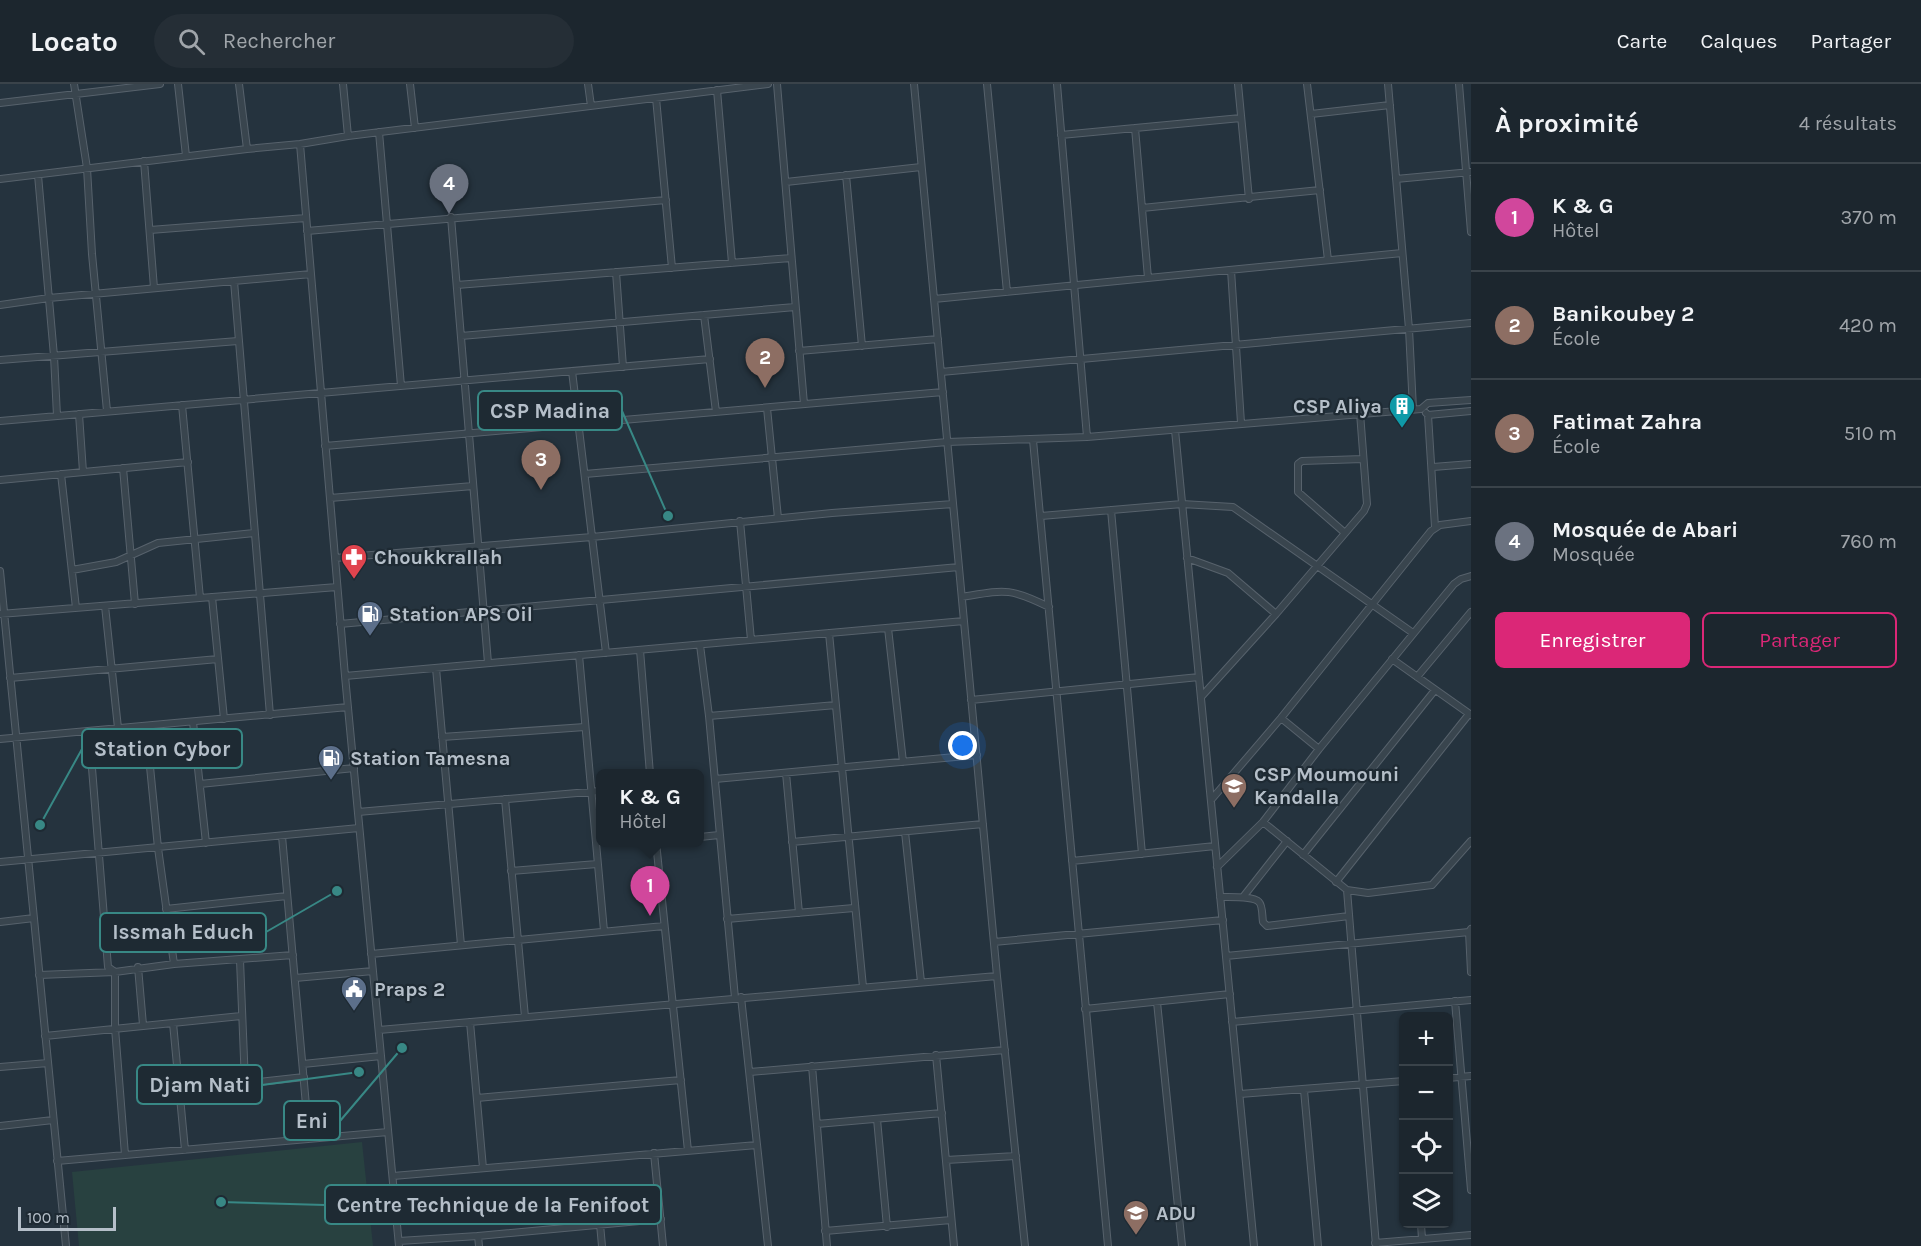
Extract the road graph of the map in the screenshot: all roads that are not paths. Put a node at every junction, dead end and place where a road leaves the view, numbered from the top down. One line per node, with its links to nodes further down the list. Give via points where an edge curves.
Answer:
1 (74, 84): 19 (street)
2 (160, 84): 19 (street)
3 (178, 84): 33 (street)
4 (239, 84): 32 (street)
5 (343, 84): 30 (street)
6 (410, 84): 26 (street)
7 (588, 84): 23 (street)
8 (768, 84): 17 (street)
9 (777, 84): 42 (street)
10 (914, 84): 35 (street)
11 (987, 84): 66 (street)
12 (1057, 84): 29 (street)
13 (1238, 84): 25 (street)
14 (1307, 84): 24 (street)
15 (1388, 84): 22 (street)
16 (1459, 84): 37 (street)
17 (753, 85): 18 (street)
18 (717, 90): 20 (street); 56 (street)
19 (76, 94): 21 (street); 36 (street)
20 (656, 98): 23 (street); 45 (street)
21 (0, 103)
22 (1390, 105): 24 (street); 41 (street)
23 (591, 106): 26 (street)
24 (1311, 114): 43 (street)
25 (1241, 118): 27 (street); 44 (street)
26 (415, 128): 28 (street)
27 (1135, 128): 29 (street); 46 (street)
28 (379, 132): 30 (street); 49 (street)
29 (1061, 135): 64 (street)
30 (348, 136): 31 (street)
31 (300, 144): 32 (street); 48 (street)
32 (247, 148): 33 (street)
33 (186, 156): 34 (street)
34 (144, 161): 36 (street); 50 (street)
35 (921, 167): 39 (street); 69 (street)
36 (87, 168): 38 (street); 67 (street)
37 (1469, 172): 41 (street); 52 (street)
38 (38, 174): 40 (street); 68 (street)
39 (846, 175): 42 (street); 80 (street)
40 (0, 179)
41 (1396, 179): 53 (street)
42 (786, 182): 54 (street)
43 (1320, 190): 44 (street); 55 (street)
44 (1249, 199): 46 (street)
45 (666, 200): 47 (street); 57 (street)
46 (1142, 208): 61 (street)
47 (451, 217): 49 (street); 63 (street)
48 (306, 218): 50 (street); 51 (street)
49 (387, 223): 51 (street); 91 (street)
50 (150, 231): 65 (street)
51 (307, 231): 60 (street)
52 (1471, 232)
53 (1402, 253): 55 (street); 75 (street)
54 (791, 258): 56 (street); 71 (street)
55 (1328, 260): 58 (street)
56 (732, 263): 57 (street)
57 (672, 268): 59 (street)
58 (1231, 270): 61 (street); 79 (street)
59 (616, 272): 63 (street); 73 (street)
60 (311, 274): 62 (street); 93 (street)
61 (1148, 278): 64 (street)
62 (234, 281): 65 (street); 78 (street)
63 (457, 285): 76 (street)
64 (1074, 285): 66 (street); 85 (street)
65 (154, 288): 67 (street)
66 (1007, 291): 69 (street)
67 (96, 294): 68 (street); 82 (street)
68 (49, 298): 70 (street); 83 (street)
69 (934, 299): 77 (street)
70 (0, 305)
71 (795, 307): 72 (street); 81 (street)
72 (705, 315): 73 (street); 84 (street)
73 (620, 322): 76 (street); 87 (street)
74 (1471, 323): 75 (street)
75 (1409, 329): 79 (street); 99 (street)
76 (461, 336): 90 (street)
77 (938, 339): 80 (street); 89 (street)
78 (238, 341): 82 (street); 94 (street)
79 (1237, 345): 85 (street); 108 (street)
80 (862, 346): 81 (street)
81 (799, 351): 96 (street)
82 (102, 353): 83 (street); 100 (street)
83 (54, 356): 86 (street); 106 (street)
84 (710, 359): 87 (street); 102 (street)
85 (1080, 359): 89 (street); 112 (street)
86 (0, 360)
87 (623, 367): 88 (street)
88 (572, 371): 90 (street); 109 (street)
89 (941, 372): 92 (street)
90 (465, 380): 91 (street); 111 (street)
91 (401, 386): 93 (street)
92 (943, 392): 96 (street); 114 (street)
93 (321, 393): 94 (street); 115 (street)
94 (244, 400): 97 (street); 136 (street)
95 (1471, 400): 99 (street, via 1428,403)
96 (804, 404): 98 (street)
97 (182, 405): 100 (street); 118 (street)
98 (767, 408): 102 (street); 116 (street)
99 (1417, 409): 103 (street); 105 (street)
100 (107, 411): 104 (street)
101 (1471, 411): 105 (street)
102 (716, 412): 109 (street)
103 (1360, 413): 108 (street); 117 (street)
104 (79, 414): 106 (street); 122 (street)
105 (1428, 415): 120 (street)
106 (57, 416): 107 (street)
107 (0, 421)
108 (1241, 423): 110 (street)
109 (578, 424): 111 (street); 124 (street)
110 (1175, 430): 112 (street); 129 (street)
111 (469, 434): 115 (street); 126 (street)
112 (1087, 437): 113 (street)
113 (1033, 440): 114 (street); 131 (street)
114 (947, 442): 116 (street); 128 (street)
115 (325, 446): 127 (street)
116 (772, 458): 124 (street); 132 (street)
117 (1363, 459): 137 (street, via 1366,508); 137 (street, via 1299,464 1298,492)
118 (188, 462): 121 (street); 139 (street)
119 (1471, 464): 120 (street)
120 (1433, 467): 135 (street)
121 (123, 468): 122 (street); 141 (street)
122 (83, 472): 123 (street)
123 (61, 474): 125 (street); 146 (street)
124 (585, 474): 138 (street)
125 (0, 480)
126 (473, 486): 127 (street); 140 (street)
127 (330, 498): 142 (street)
128 (953, 504): 132 (street); 145 (street)
129 (1182, 504): 130 (street); 143 (street); 144 (street, via 1238,508)
130 (1111, 510): 131 (street); 184 (street)
131 (1041, 516): 159 (street)
132 (778, 518): 133 (street)
133 (741, 521): 138 (street); 150 (street)
134 (1471, 521): 135 (street)
135 (1435, 527): 156 (street)
136 (254, 533): 139 (street); 151 (street)
137 (1345, 533): 144 (street)
138 (592, 537): 140 (street); 155 (street)
139 (195, 539): 141 (street, via 158,543); 154 (street)
140 (478, 546): 142 (street); 161 (street)
141 (129, 556): 146 (street); 157 (street)
142 (335, 558): 149 (street)
143 (1187, 558): 164 (street, via 1228,573); 181 (street)
144 (1317, 566): 156 (street); 164 (street)
145 (959, 567): 150 (street); 153 (street)
146 (72, 570): 160 (street)
147 (0, 571): 163 (street)
148 (1471, 576): 169 (street, via 1454,584)
149 (337, 587): 151 (street); 166 (street)
150 (747, 587): 155 (street); 170 (street)
151 (260, 594): 152 (street); 191 (street)
152 (212, 597): 154 (street); 175 (street)
153 (962, 597): 159 (street, via 1010,591); 165 (street)
154 (200, 598): 157 (street)
155 (599, 600): 161 (street); 173 (street)
156 (1372, 603): 169 (street); 194 (street)
157 (135, 604): 158 (street)
158 (105, 606): 160 (street); 179 (street)
159 (1048, 607): 186 (street)
160 (76, 608): 163 (street)
161 (484, 611): 166 (street); 177 (street)
162 (1471, 612): 182 (street)
163 (2, 614): 183 (street)
164 (1276, 614): 187 (street)
165 (964, 621): 167 (street); 188 (street)
166 (340, 624): 180 (street)
167 (888, 628): 168 (street); 206 (street)
168 (829, 633): 170 (street); 189 (street)
169 (1413, 633): 176 (street)
170 (751, 640): 171 (street)
171 (700, 645): 172 (street); 193 (street)
172 (640, 650): 173 (street); 209 (street)
173 (606, 653): 174 (street)
174 (579, 656): 177 (street); 198 (street)
175 (218, 659): 179 (street); 195 (street)
176 (1392, 659): 182 (street); 204 (street)
177 (488, 663): 178 (street)
178 (436, 668): 180 (street); 201 (street)
179 (112, 669): 183 (street); 199 (street)
180 (345, 676): 190 (street)
181 (1199, 677): 184 (street); 187 (street)
182 (1417, 677): 185 (street)
183 (10, 678): 202 (street)
184 (1127, 685): 186 (street); 235 (street)
185 (1435, 690): 192 (street); 236 (street)
186 (1056, 692): 188 (street); 238 (street)
187 (1201, 697): 216 (street)
188 (971, 700): 205 (street)
189 (836, 705): 193 (street); 207 (street)
190 (348, 707): 191 (street); 208 (street)
191 (270, 715): 195 (street)
192 (1470, 715): 243 (street)
193 (709, 716): 211 (street)
194 (1281, 718): 204 (street); 216 (street)
195 (224, 719): 196 (street)
196 (193, 722): 197 (street); 212 (street)
197 (146, 726): 199 (street); 233 (street)
198 (585, 727): 201 (street); 214 (street)
199 (118, 728): 200 (street)
200 (89, 731): 202 (street); 234 (street)
201 (442, 737): 217 (street)
202 (16, 738): 203 (street); 237 (street)
203 (0, 739)
204 (1319, 749): 219 (street)
205 (976, 755): 206 (street); 220 (street)
206 (903, 762): 207 (street)
207 (842, 767): 210 (street); 226 (street)
208 (354, 768): 212 (street); 218 (street)
209 (650, 769)
210 (786, 773): 211 (street); 227 (street)
211 (715, 779): 223 (street)
212 (200, 784): 230 (street)
213 (596, 791): 214 (street)
214 (591, 792): 215 (street); 240 (street)
215 (505, 799): 217 (street); 242 (street)
216 (1211, 800): 231 (street)
217 (447, 803): 218 (street); 262 (street)
218 (358, 812): 221 (street)
219 (1263, 822): 228 (street); 241 (street)
220 (983, 824): 222 (street); 261 (street)
221 (359, 828): 224 (street); 264 (street)
222 (905, 832): 226 (street); 277 (street)
223 (719, 835): 225 (street); 253 (street)
224 (282, 836): 230 (street); 245 (street)
225 (704, 836)
226 (848, 837): 227 (street); 248 (street)
227 (792, 842): 250 (street)
228 (1287, 842): 236 (street); 247 (street)
229 (1471, 842): 244 (street, via 1432,885 1368,893)
230 (206, 843): 233 (street)
231 (1215, 846): 235 (street); 241 (street)
232 (656, 847): 256 (street)
233 (158, 848): 234 (street); 249 (street)
234 (99, 853): 237 (street); 272 (street, via 108,967)
235 (1142, 854): 238 (street)
236 (1303, 855): 243 (street)
237 (28, 859): 239 (street); 252 (street)
238 (1072, 861): 259 (street)
239 (0, 862)
240 (597, 864): 242 (street); 257 (street)
241 (1217, 867): 246 (street)
242 (511, 872): 260 (street)
243 (1336, 882): 244 (street)
244 (1347, 890): 251 (street)
245 (287, 896): 249 (street); 265 (street)
246 (1220, 897): 247 (street); 254 (street)
247 (1243, 897): 251 (street, via 1259,902 1267,926)
248 (854, 908): 250 (street); 278 (street)
249 (166, 909): 269 (street)
250 (799, 913): 253 (street)
251 (1349, 916): 263 (street)
252 (34, 918): 255 (street); 274 (street)
253 (727, 919): 280 (street)
254 (1222, 920): 259 (street); 266 (street)
255 (0, 922)
256 (664, 926): 257 (street); 284 (street)
257 (604, 931): 260 (street)
258 (1470, 931): 263 (street); 268 (street)
259 (1079, 934): 261 (street); 285 (street)
260 (517, 939): 262 (street); 288 (street)
261 (994, 942): 275 (street)
262 (461, 945): 264 (street)
263 (1351, 945): 266 (street); 286 (street)
264 (371, 954): 271 (street)
265 (293, 956): 267 (street); 276 (street)
266 (1226, 956): 279 (street)
267 (240, 960): 269 (street); 287 (street)
268 (1471, 962): 273 (street)
269 (174, 964): 270 (street)
270 (138, 967): 272 (street); 292 (street)
271 (373, 971): 276 (street); 294 (street)
272 (116, 972): 274 (street); 293 (street)
273 (1471, 972)
274 (39, 975): 295 (street)
275 (997, 976): 277 (street); 296 (street)
276 (295, 978): 300 (street)
277 (921, 982): 278 (street)
278 (863, 987): 280 (street)
279 (1230, 994): 283 (street); 290 (street)
280 (738, 997): 284 (street); 303 (street)
281 (1471, 1000): 282 (street)
282 (1455, 1001): 286 (street); 306 (street)
283 (1157, 1002): 285 (street); 354 (street)
284 (672, 1004): 288 (street); 308 (street)
285 (1085, 1009): 353 (street)
286 (1356, 1012): 290 (street); 311 (street)
287 (241, 1016): 291 (street); 310 (street)
288 (525, 1017): 289 (street)
289 (470, 1022): 294 (street); 315 (street)
290 (1233, 1022): 314 (street)
291 (173, 1023): 292 (street); 313 (street)
292 (143, 1025): 293 (street)
293 (115, 1028): 295 (street); 327 (street)
294 (379, 1030): 298 (street)
295 (45, 1036): 299 (street)
296 (1005, 1050): 297 (street); 328 (street)
297 (936, 1055): 301 (street); 316 (street)
298 (381, 1056): 300 (street); 321 (street)
299 (48, 1063): 302 (street); 318 (street)
300 (303, 1064): 305 (street)
301 (812, 1066): 303 (street); 319 (street)
302 (0, 1067)
303 (750, 1072): 323 (street)
304 (1471, 1076): 306 (street)
305 (304, 1077): 310 (street); 322 (street)
306 (1462, 1077): 307 (street); 333 (street)
307 (1453, 1078)
308 (681, 1080): 315 (street); 325 (street)
309 (1399, 1081): 311 (street)
310 (245, 1083): 313 (street)
311 (1362, 1085): 312 (street); 344 (street)
312 (1304, 1089): 314 (street); 356 (street)
313 (178, 1091): 324 (street)
314 (1239, 1094): 355 (street)
315 (477, 1098): 331 (street)
316 (942, 1113): 317 (street); 329 (street)
317 (877, 1119): 319 (street); 337 (street)
318 (53, 1120): 320 (street); 330 (street)
319 (817, 1124): 339 (street)
320 (0, 1126)
321 (388, 1132): 322 (street); 332 (street)
322 (309, 1139): 324 (street)
323 (758, 1145): 325 (street); 349 (street)
324 (185, 1150): 327 (street)
325 (688, 1150): 326 (street)
326 (654, 1154): 331 (street); 334 (street)
327 (125, 1155): 330 (street)
328 (1016, 1156): 329 (street); 352 (street)
329 (946, 1160): 335 (street)
330 (57, 1161): 345 (street)
331 (483, 1168): 332 (street)
332 (393, 1176): 343 (street)
333 (1471, 1190)
334 (661, 1219): 336 (street); 348 (street)
335 (951, 1220): 337 (street); 351 (street)
336 (600, 1224): 341 (street); 347 (street)
337 (887, 1227): 339 (street)
338 (1421, 1228): 342 (street)
339 (825, 1231): 350 (street)
340 (1471, 1235): 342 (street)
341 (478, 1236): 343 (street); 346 (street)
342 (1422, 1239): 344 (street)
343 (399, 1244)
344 (1375, 1245)
345 (66, 1246)
346 (479, 1246)
347 (602, 1246)
348 (663, 1246)
349 (768, 1246)
350 (827, 1246)
351 (954, 1246)
352 (1025, 1246)
353 (1108, 1246)
354 (1182, 1246)
355 (1254, 1246)
356 (1318, 1246)

